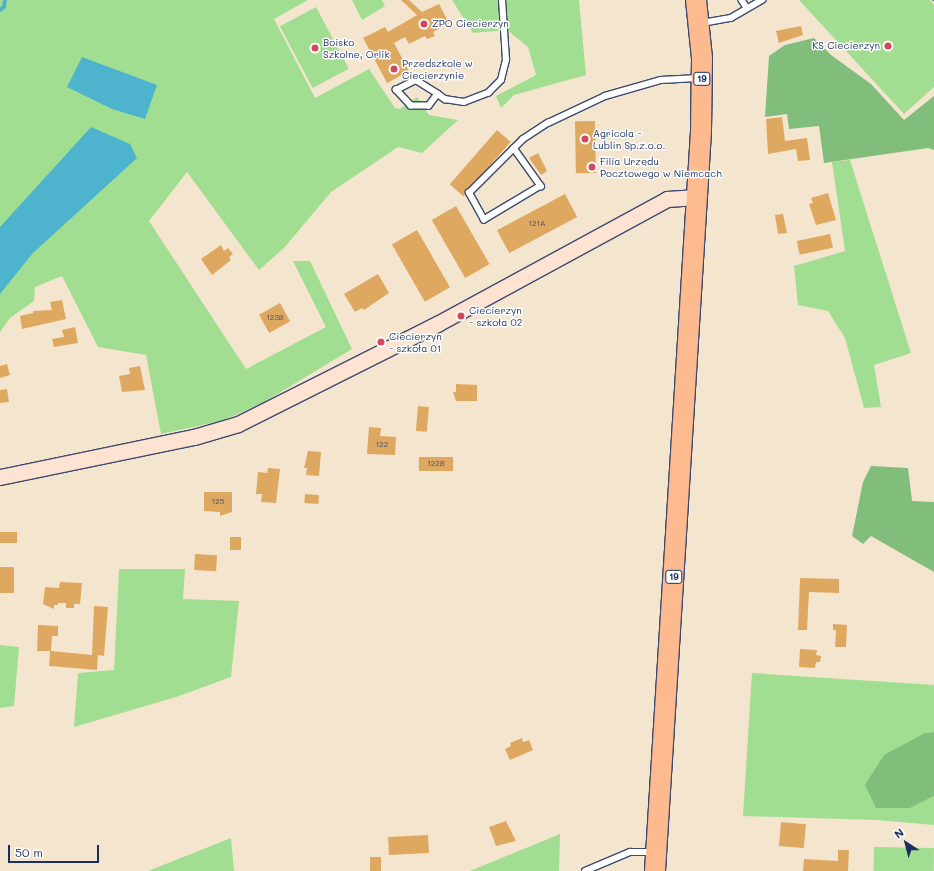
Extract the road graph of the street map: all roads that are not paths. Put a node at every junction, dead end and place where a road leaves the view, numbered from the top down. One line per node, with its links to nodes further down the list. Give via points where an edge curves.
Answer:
1 (502, 0): 8 (lane, via 506,60 501,80 488,93 464,102 445,99)
2 (696, 0): 6 (highway, 19)
3 (742, 0): 5 (lane)
4 (762, 0): 5 (lane)
5 (747, 8): 6 (lane, via 731,18)
6 (699, 23): 7 (highway, 19)
7 (702, 78): 9 (lane, via 661,80 602,97 548,123); 10 (highway, 19)
8 (438, 94): 8 (lane, via 429,106 411,106 396,90 416,80)
9 (514, 148): 9 (lane, via 469,193 484,220 541,186)
10 (697, 197): 11 (street, via 672,197 654,205 431,327 238,424 194,437); 12 (highway, 19)
11 (0, 477)
12 (656, 862): 13 (lane, via 630,852)
13 (585, 871)

